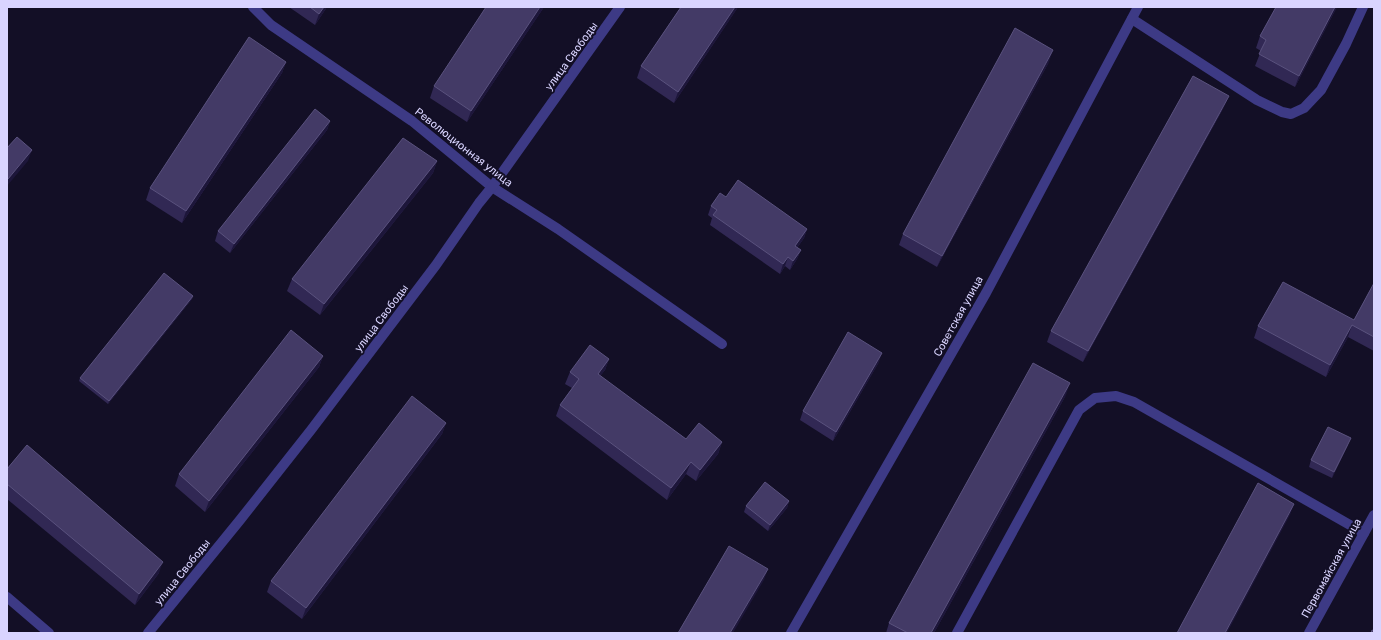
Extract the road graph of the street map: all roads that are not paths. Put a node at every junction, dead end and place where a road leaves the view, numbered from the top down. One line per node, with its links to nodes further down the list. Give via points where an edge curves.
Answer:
1 (253, 7): 6 (street, Революционная улица, via 271,25 412,121)
2 (620, 7): 6 (street, улица Свободы)
3 (1138, 7): 5 (street, Советская улица)
4 (1363, 7): 5 (street, via 1321,90 1304,108 1291,114 1257,100)
5 (1132, 19): 13 (street, Советская улица, via 986,293)
6 (492, 187): 7 (street, Революционная улица, via 558,229); 12 (street, улица Свободы, via 316,424)
7 (722, 344)
8 (1374, 515): 9 (street, Первомайская улица)
9 (1364, 533): 14 (street, via 1134,402 1116,396 1095,398 1079,410); 15 (street, Первомайская улица)
10 (7, 598): 11 (street)
11 (49, 633)
12 (148, 633)
13 (791, 633)
14 (957, 633)
15 (1309, 633)

